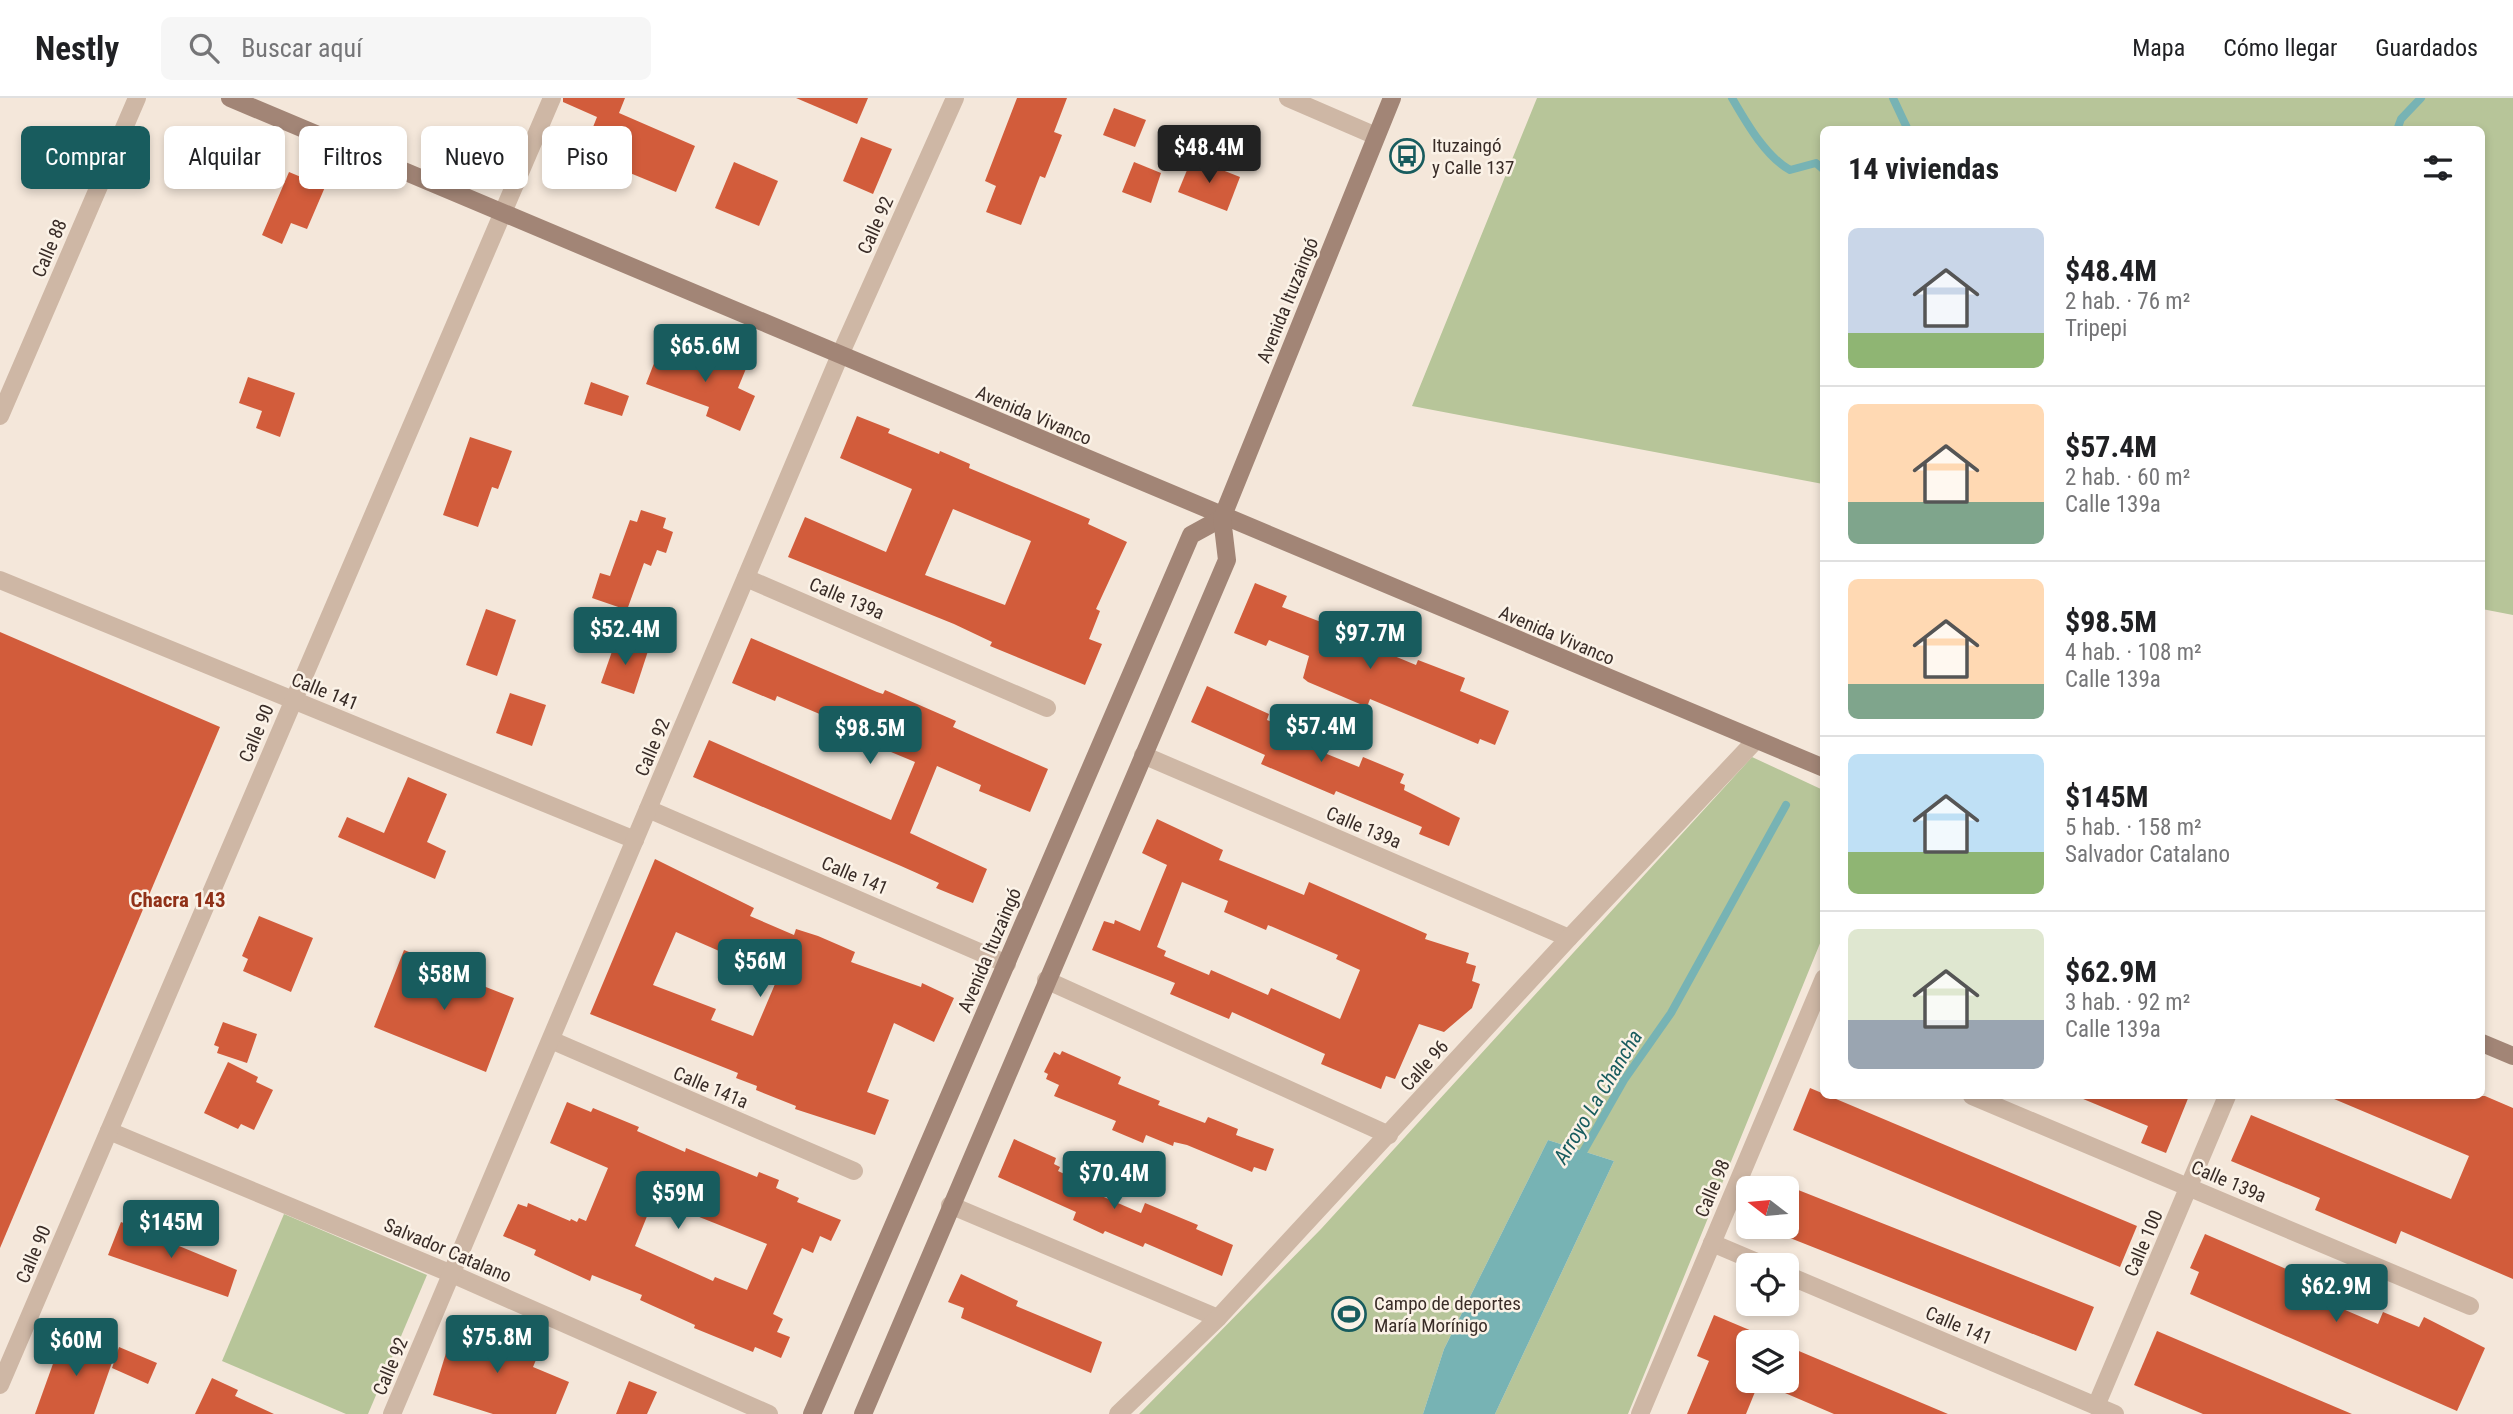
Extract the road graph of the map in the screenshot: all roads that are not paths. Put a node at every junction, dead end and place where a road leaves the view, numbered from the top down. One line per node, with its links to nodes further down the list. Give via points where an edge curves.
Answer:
1 (137, 98): 10 (street, Calle 88)
2 (230, 98): 8 (main road, Avenida Vivanco)
3 (552, 98): 8 (street, Calle 90)
4 (955, 98): 9 (street, Calle 92)
5 (1288, 98): 7 (street)
6 (1392, 98): 7 (main road, Avenida Ituzaingó)
7 (1376, 136): 11 (main road, Avenida Ituzaingó)
8 (502, 214): 9 (main road, Avenida Vivanco); 14 (street, Calle 90)
9 (840, 355): 11 (main road, Avenida Vivanco); 12 (street, Calle 92)
10 (0, 416)
11 (1222, 518): 16 (main road, Avenida Vivanco); 17 (main road, Avenida Ituzaingó, via 1227,560); 22 (main road, Avenida Ituzaingó, via 1191,535)
12 (746, 578): 15 (street, Calle 139a); 19 (street, Calle 92)
13 (0, 580): 14 (street, Calle 141)
14 (293, 701): 20 (street, Calle 141); 30 (street, Calle 90)
15 (1047, 708)
16 (1756, 740): 18 (main road, Avenida Vivanco); 21 (street, Calle 96)
17 (1143, 755): 21 (street, Calle 139a); 23 (main road, Avenida Ituzaingó)
18 (1820, 766)
19 (648, 809): 20 (street, Calle 92); 22 (street, Calle 141)
20 (635, 840): 25 (street, Calle 92)
21 (1569, 938): 31 (street, Calle 96)
22 (1007, 964): 45 (main road, Avenida Ituzaingó)
23 (1046, 981): 31 (street); 34 (main road, Avenida Ituzaingó)
24 (1820, 987): 35 (street, Calle 98)
25 (551, 1040): 32 (street, Calle 141a); 37 (street, Calle 92)
26 (2485, 1044): 27 (main road)
27 (2513, 1056)
28 (1979, 1099): 33 (street, Calle 139a)
29 (2226, 1099): 33 (street, Calle 100)
30 (109, 1131): 37 (street, Salvador Catalano); 41 (street, Calle 90)
31 (1388, 1135): 40 (street, Calle 96)
32 (855, 1171)
33 (2189, 1187): 39 (street, Calle 139a); 42 (street, Calle 100)
34 (950, 1205): 40 (street); 46 (main road, Avenida Ituzaingó)
35 (1712, 1243): 36 (street); 48 (street, Calle 98)
36 (1736, 1253)
37 (452, 1274): 43 (street, Calle 92); 44 (street, Salvador Catalano)
38 (1799, 1280): 42 (street, Calle 141)
39 (2470, 1306)
40 (1218, 1318): 47 (street, Calle 96)
41 (0, 1385)
42 (2096, 1406): 49 (street, Calle 141)
43 (392, 1414)
44 (769, 1414)
45 (812, 1414)
46 (863, 1414)
47 (1118, 1414)
48 (1640, 1414)
49 (2115, 1414)

